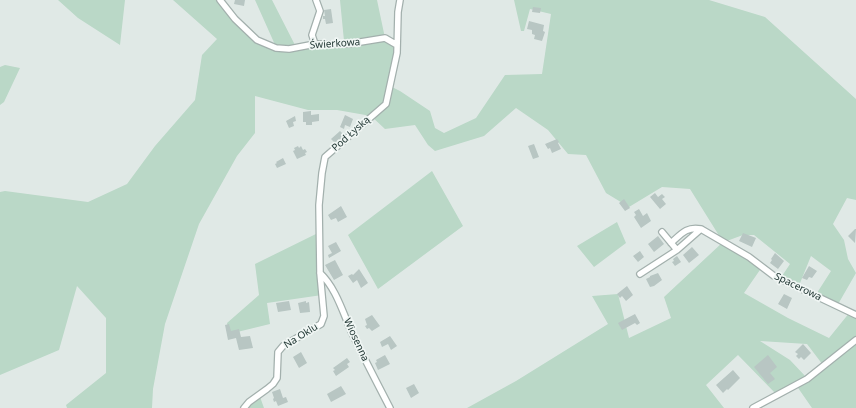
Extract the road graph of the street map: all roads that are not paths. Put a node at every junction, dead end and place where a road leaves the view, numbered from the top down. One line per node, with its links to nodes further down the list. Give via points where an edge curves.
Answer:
1 (220, 0): 4 (street, Świerkowa, via 234,19 257,40 276,48 289,49)
2 (316, 0): 4 (street, via 320,12 312,35)
3 (400, 0): 5 (street, Pod Łyską)
4 (315, 44): 5 (street, Świerkowa, via 348,44 385,38)
5 (397, 45): 10 (street, Pod Łyską, via 386,104 326,157 319,206)
6 (701, 229): 8 (street, via 685,231); 9 (street); 12 (street, Spacerowa, via 750,257 774,276)
7 (662, 232): 8 (street)
8 (671, 243): 9 (street)
9 (677, 250): 11 (street)
10 (320, 273): 14 (street, Na Oklu, via 324,316 321,324 283,346 278,352 277,378); 15 (street, Wiosenna, via 339,303)
11 (640, 274)
12 (856, 315)
13 (856, 340): 16 (street, via 807,379)
14 (244, 408)
15 (390, 408)
16 (753, 408)

